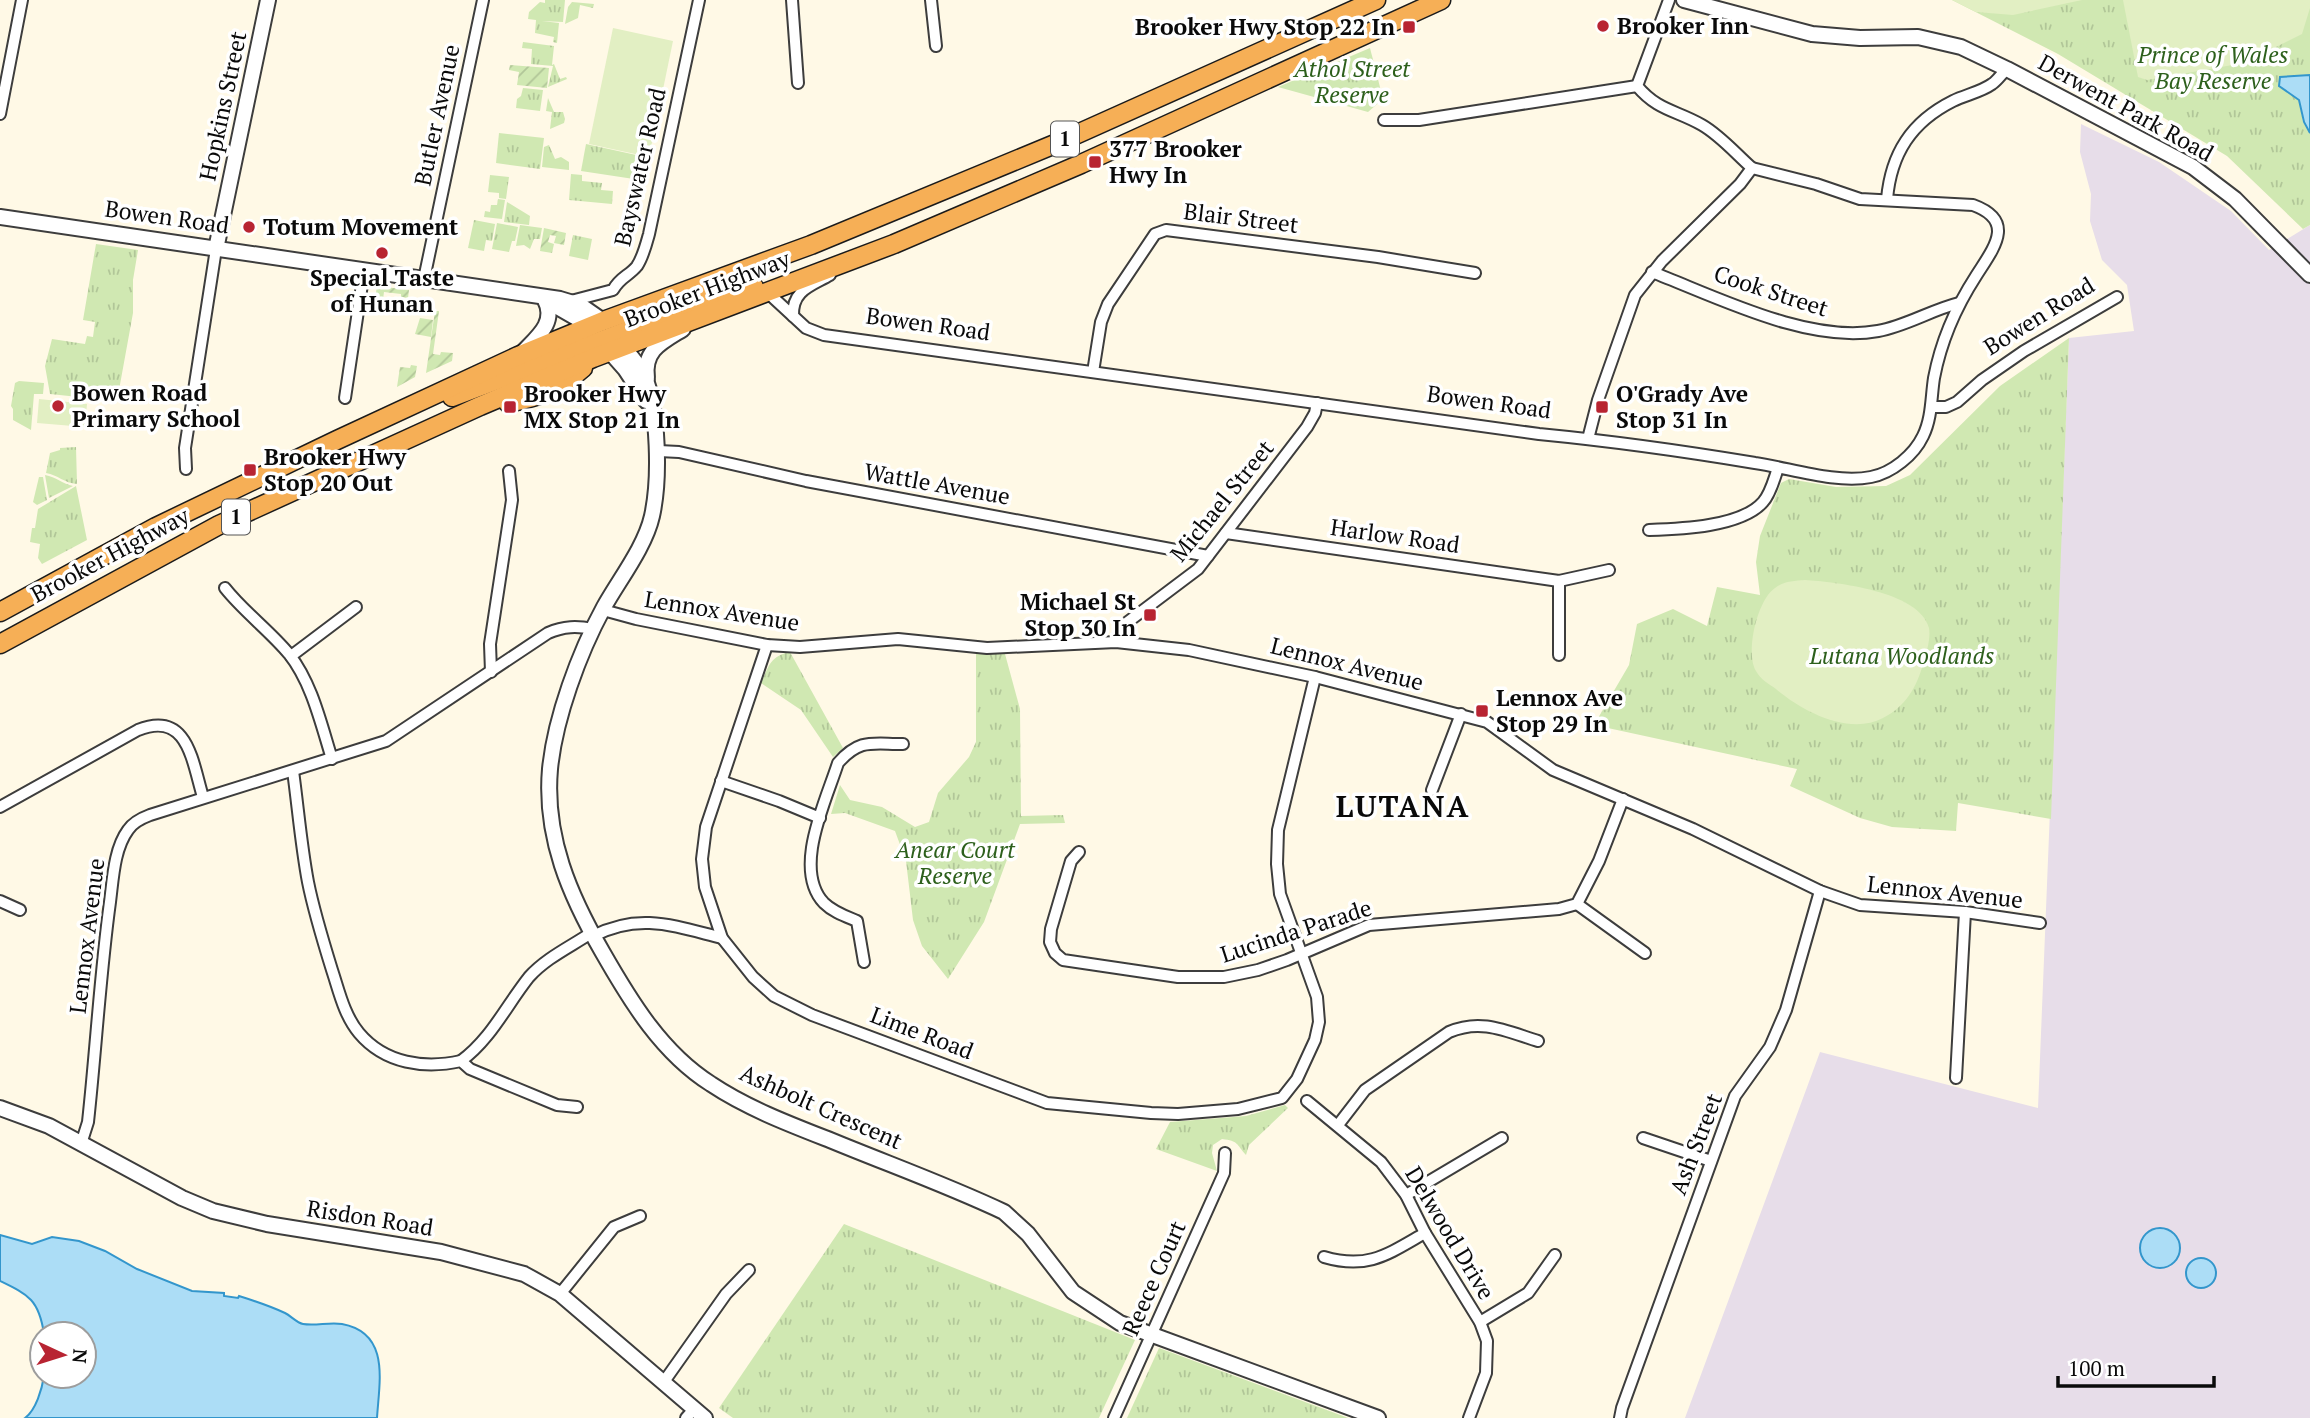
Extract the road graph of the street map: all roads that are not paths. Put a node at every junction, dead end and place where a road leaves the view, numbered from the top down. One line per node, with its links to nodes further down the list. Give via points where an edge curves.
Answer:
1 (22, 0): 16 (street)
2 (268, 0): 21 (street, Hopkins Street)
3 (483, 0): 27 (street, Butler Avenue)
4 (699, 0): 31 (street, Bayswater Road, via 640,260 613,290)
5 (792, 0): 14 (street)
6 (931, 0): 12 (street)
7 (1376, 0): 35 (highway, Brooker Highway / 1)
8 (1441, 0): 22 (highway, Brooker Highway / 1, via 1081,164)
9 (1670, 0): 15 (street)
10 (1684, 0): 11 (street, Derwent Park Road)
11 (1716, 4): 13 (street, Derwent Park Road, via 1812,34 1940,41)
12 (936, 47)
13 (2007, 69): 19 (street, via 1992,85 1927,118 1907,138 1895,159); 26 (street, Derwent Park Road, via 2193,167 2235,199)
14 (798, 83)
15 (1637, 86): 17 (street, via 1419,120); 18 (street, via 1650,101 1717,135)
16 (0, 114)
17 (1384, 120)
18 (1752, 168): 19 (street, via 1860,199); 24 (street)
19 (1887, 199): 32 (street, via 1973,205 1996,220 1995,245)
20 (0, 217): 21 (street, Bowen Road)
21 (216, 249): 23 (street, Bowen Road); 47 (street, Hopkins Street, via 185,448)
22 (857, 258): 28 (highway, Brooker Highway / 1); 34 (street, via 799,294)
23 (364, 271): 27 (street, Bowen Road); 39 (street)
24 (1652, 272): 32 (street, Cook Street, via 1810,330 1876,331); 44 (street, via 1635,295 1595,406)
25 (1475, 273): 37 (street, Blair Street, via 1166,230 1155,234 1108,304)
26 (2310, 275)
27 (424, 279): 30 (street, Bowen Road)
28 (767, 292): 33 (highway, Brooker Highway / 1); 34 (street, Bowen Road); 35 (highway, via 755,287 737,290)
29 (2117, 297): 41 (street, Bowen Road, via 2024,351 1957,402)
30 (539, 298): 31 (street, Bowen Road); 35 (street, Bowen Road); 36 (street, via 549,312 547,323)
31 (571, 301): 35 (street, Bowen Road)
32 (1959, 303): 41 (street, via 1938,355)
33 (707, 314): 35 (highway, Brooker Highway / 1); 38 (street, via 650,354 645,363)
34 (793, 316): 37 (street, Bowen Road, via 824,335)
35 (607, 337): 36 (highway, Brooker Highway / 1); 38 (street, Ashbolt Crescent, via 640,367); 42 (street, Ashbolt Crescent); 43 (highway, via 482,387); 60 (highway, Brooker Highway / 1, via 593,358 559,387 536,397 467,412 219,525)
36 (518, 356): 43 (highway, Brooker Highway / 1)
37 (1093, 372): 40 (street, Bowen Road)
38 (648, 386): 42 (street, Ashbolt Crescent)
39 (345, 398)
40 (1317, 403): 44 (street, Bowen Road); 50 (street, Michael Street, via 1307,427)
41 (1931, 407): 46 (street, Bowen Road, via 1924,435 1910,455 1879,475 1860,479)
42 (652, 411): 45 (street, Ashbolt Crescent)
43 (390, 415): 57 (highway, Brooker Highway / 1, via 156,527)
44 (1588, 439): 46 (street, Bowen Road)
45 (659, 451): 51 (street, Wattle Avenue); 56 (street, Ashbolt Crescent, via 652,516)
46 (1777, 468): 49 (street, via 1763,502 1741,517)
47 (186, 469)
48 (509, 471): 64 (street, via 512,500 490,645)
49 (1649, 530)
50 (1226, 533): 51 (street, Michael Street); 53 (street, Harlow Road)
51 (1208, 556): 59 (street, Michael Street, via 1186,580 1121,627)
52 (1609, 570): 53 (street, Harlow Road)
53 (1559, 581): 62 (street)
54 (225, 588): 63 (street)
55 (356, 607): 63 (street)
56 (603, 610): 58 (street, Ashbolt Crescent); 61 (street, Lennox Avenue)
57 (0, 612)
58 (593, 629): 64 (street, Lennox Avenue, via 558,628); 83 (street, Ashbolt Crescent, via 559,726 549,798 563,872)
59 (1116, 642): 61 (street, Lennox Avenue, via 987,648 898,639 800,647); 65 (street, Lennox Avenue, via 1189,650)
60 (0, 644)
61 (767, 645): 70 (street, Lime Road)
62 (1559, 655)
63 (291, 656): 68 (street, via 313,699)
64 (491, 671): 68 (street, Lennox Avenue, via 386,741)
65 (1315, 677): 66 (street, Lennox Avenue); 85 (street, Lime Road, via 1278,830 1280,894)
66 (1461, 714): 71 (street); 73 (street, Lennox Avenue, via 1487,722 1553,770)
67 (903, 744): 75 (street, via 860,744 849,751 838,764)
68 (332, 759): 69 (street, Lennox Avenue)
69 (293, 771): 72 (street, Lennox Avenue); 89 (street, via 308,881 349,1019 363,1038 385,1054 425,1066)
70 (721, 781): 75 (street); 84 (street, Lime Road, via 706,827 702,859 705,887)
71 (1432, 790)
72 (203, 797): 74 (street, via 185,738 156,724); 97 (street, Lennox Avenue, via 139,820 122,841 106,934 88,1122)
73 (1623, 799): 77 (street, Lennox Avenue); 79 (street)
74 (0, 807)
75 (820, 818): 87 (street, via 809,861 812,882 822,901 857,921)
76 (1079, 852): 85 (street, Lucinda Parade, via 1071,861 1051,929 1050,942 1063,960 1205,979 1258,970)
77 (1820, 891): 81 (street, Lennox Avenue, via 1860,905); 99 (street, Ash Street, via 1786,1010 1770,1047 1735,1096)
78 (0, 901): 80 (street)
79 (1577, 904): 85 (street, Lucinda Parade, via 1368,925); 86 (street)
80 (20, 910)
81 (1965, 912): 82 (street, Lennox Avenue); 90 (street)
82 (2039, 923)
83 (592, 935): 84 (street, via 629,923 654,921); 89 (street, via 531,975 492,1032); 108 (street, Ashbolt Crescent, via 647,1023 710,1084 808,1132 1004,1212 1028,1234 1073,1292 1120,1323)
84 (722, 938): 85 (street, Lime Road, via 774,996 812,1014 1046,1103 1178,1114 1260,1105 1282,1098 1290,1089 1306,1063 1319,1022 1317,997)
85 (1302, 953)
86 (1645, 953)
87 (864, 962)
88 (1538, 1041): 94 (street, via 1483,1025 1449,1032 1375,1082)
89 (461, 1061): 92 (street, via 470,1069 557,1105)
90 (1956, 1078)
91 (1307, 1101): 94 (street, Delwood Drive)
92 (577, 1107)
93 (0, 1108): 97 (street, Risdon Road)
94 (1338, 1125): 100 (street, Delwood Drive, via 1381,1162)
95 (1502, 1138): 100 (street)
96 (1643, 1138): 99 (street)
97 (80, 1144): 106 (street, Risdon Road, via 182,1198 223,1214 468,1258 524,1274)
98 (1226, 1153): 108 (street, Reece Court, via 1224,1173)
99 (1711, 1161): 114 (street, Ash Street)
100 (1406, 1195): 102 (street, Delwood Drive)
101 (640, 1216): 106 (street, via 614,1227)
102 (1425, 1233): 104 (street, via 1378,1260 1356,1263); 107 (street, Delwood Drive)
103 (1555, 1255): 107 (street, via 1528,1293)
104 (1324, 1257)
105 (749, 1270): 109 (street, via 726,1294)
106 (560, 1294): 109 (street, Risdon Road)
107 (1480, 1322): 113 (street, Delwood Drive, via 1487,1341 1486,1373)
108 (1152, 1335): 111 (street, Reece Court); 112 (street, Ashbolt Crescent)
109 (663, 1383): 110 (street, Risdon Road)
110 (695, 1415)
111 (1114, 1418)
112 (1378, 1418)
113 (1469, 1418)
114 (1620, 1418)

